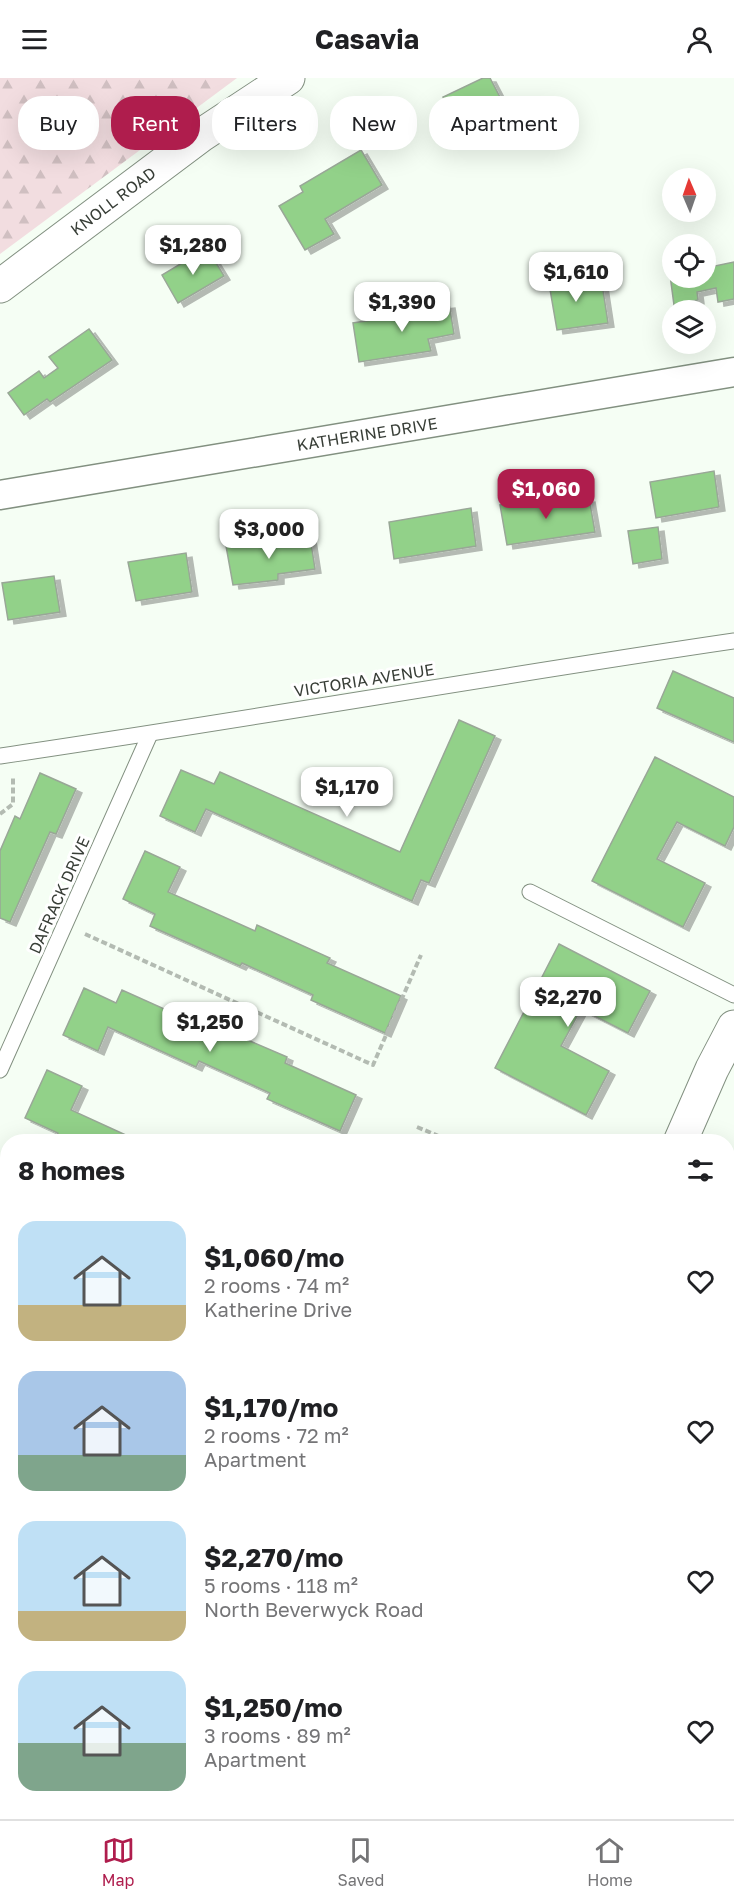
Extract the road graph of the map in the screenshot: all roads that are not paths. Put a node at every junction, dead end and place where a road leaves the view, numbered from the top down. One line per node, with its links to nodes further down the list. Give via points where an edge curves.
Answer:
1 (288, 78): 2 (street, KNOLL ROAD, via 200,136)
2 (0, 286)
3 (734, 372): 4 (street, KATHERINE DRIVE)
4 (0, 495)
5 (734, 641): 6 (lane, VICTORIA AVENUE)
6 (150, 734): 7 (lane, VICTORIA AVENUE); 11 (lane, DAFRACK DRIVE)
7 (0, 756)
8 (531, 892): 9 (lane)
9 (734, 995)
10 (734, 1027): 12 (street)
11 (0, 1070)
12 (684, 1134)

